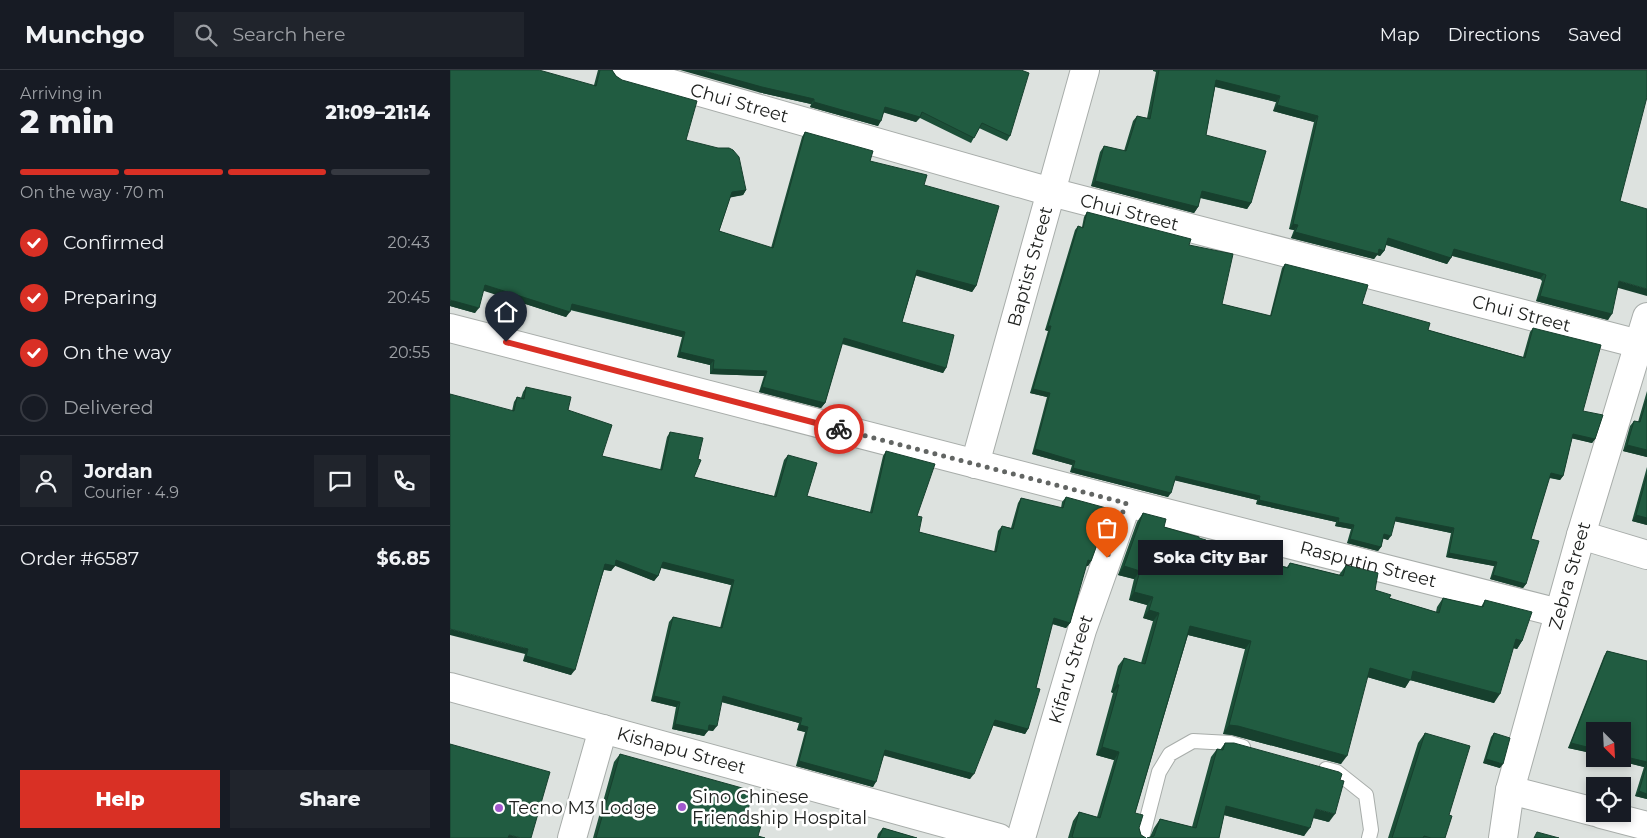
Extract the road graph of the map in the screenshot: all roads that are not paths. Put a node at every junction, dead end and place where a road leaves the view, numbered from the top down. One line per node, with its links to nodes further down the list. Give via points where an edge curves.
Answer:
1 (623, 70): 3 (street, Chui Street)
2 (1085, 70): 3 (street, Baptist Street)
3 (1051, 192): 6 (street, Chui Street); 7 (street, Baptist Street)
4 (1647, 317): 6 (street, Zebra Street)
5 (450, 328): 7 (street, Rasputin Street)
6 (1639, 344): 9 (street, Zebra Street)
7 (975, 464): 8 (street, Rasputin Street)
8 (1126, 503): 11 (street, Rasputin Street); 22 (street, Kifaru Street, via 1082,630)
9 (1581, 535): 10 (street); 11 (street, Zebra Street)
10 (1647, 554)
11 (1559, 613): 16 (street, Zebra Street)
12 (450, 687): 13 (street, Kishapu Street)
13 (603, 729): 20 (street); 21 (street, Kishapu Street)
14 (1259, 751): 23 (lane, via 1230,743 1193,742 1170,754 1159,772)
15 (1317, 767): 24 (lane, via 1336,772 1366,796 1371,830)
16 (1510, 790): 17 (street); 25 (street, Zebra Street)
17 (1586, 810)
18 (1631, 822): 19 (street)
19 (1647, 826)
20 (572, 838)
21 (999, 838)
22 (1022, 838)
23 (1142, 838)
24 (1369, 838)
25 (1504, 838)

